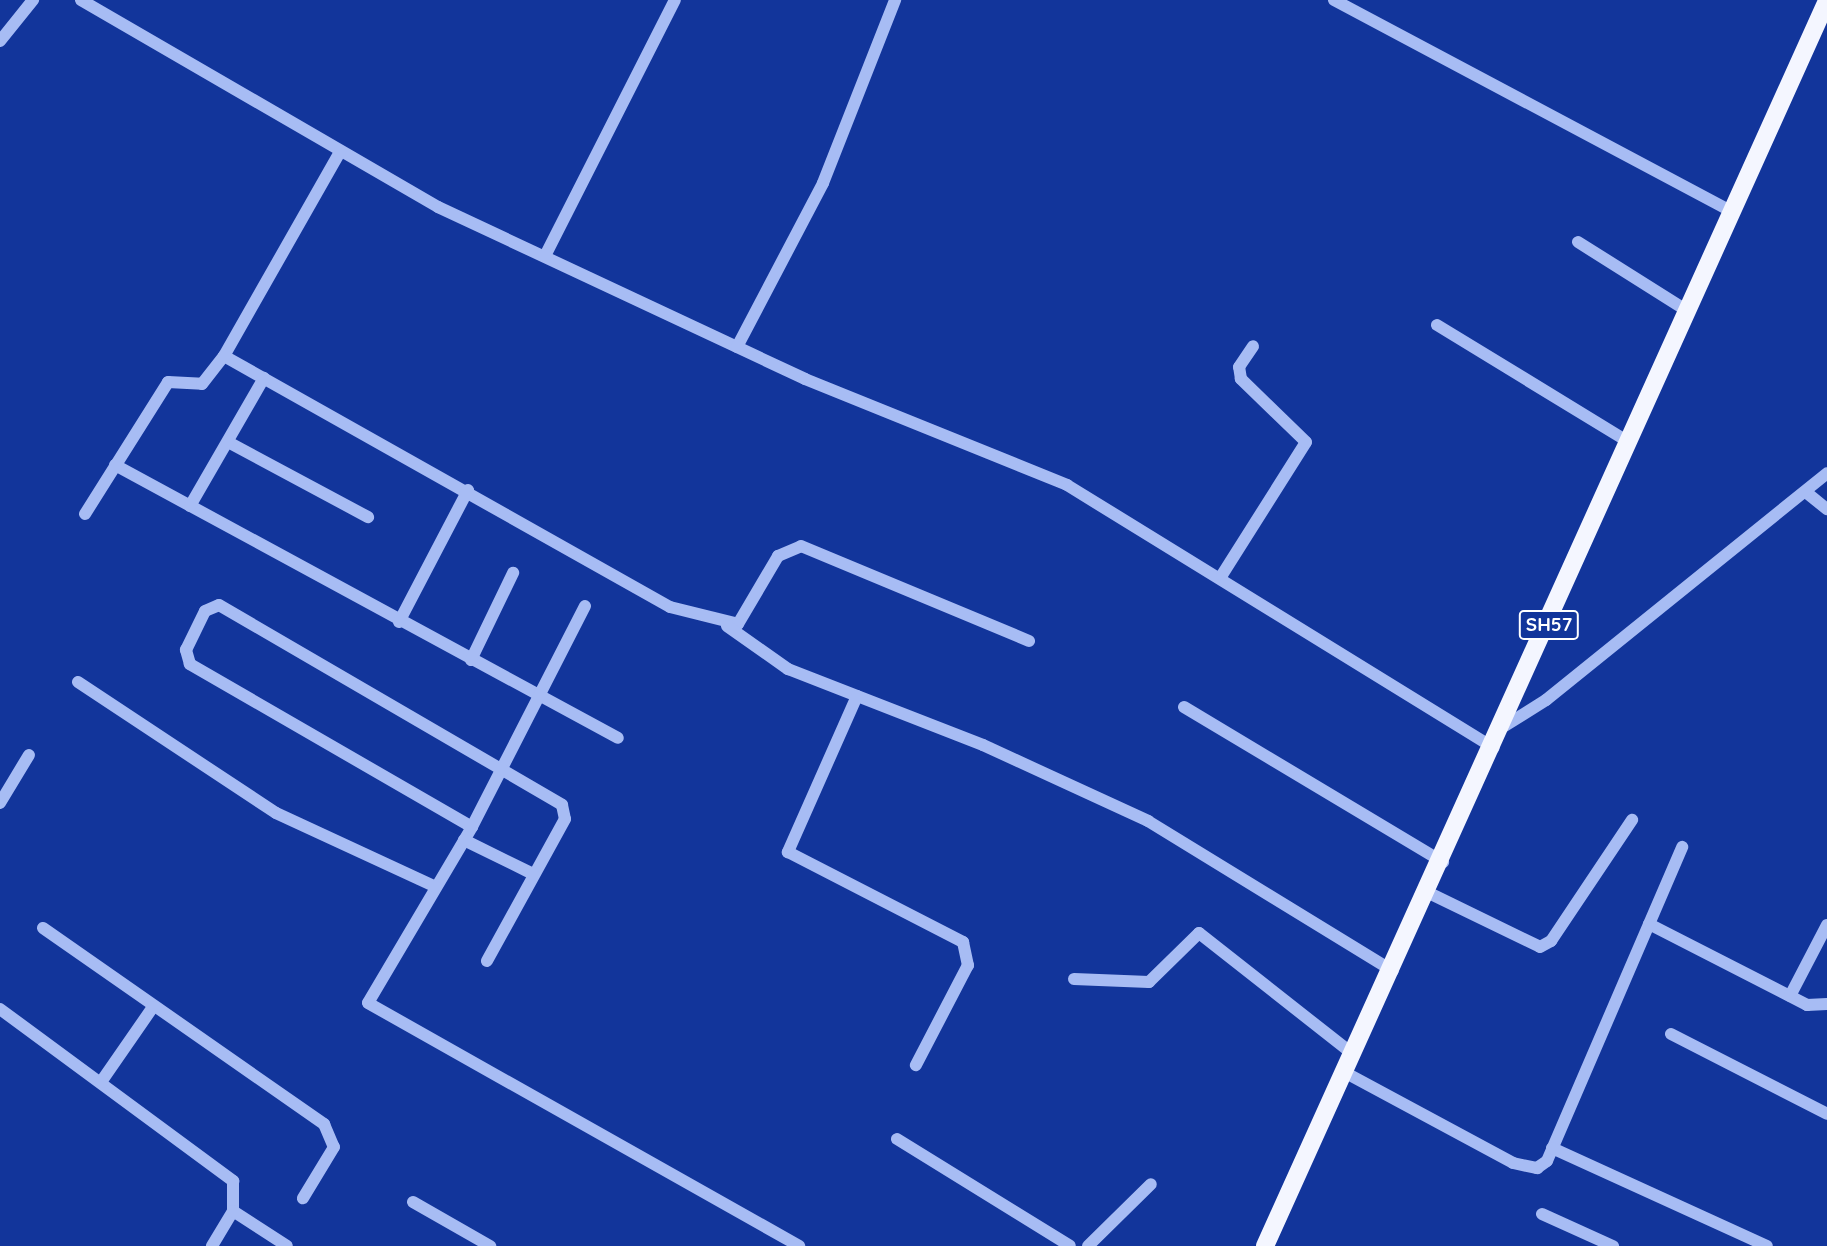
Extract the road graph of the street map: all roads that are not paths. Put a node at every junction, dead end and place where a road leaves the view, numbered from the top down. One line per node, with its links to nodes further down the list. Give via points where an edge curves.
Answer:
1 (33, 0): 7 (street)
2 (676, 0): 11 (street)
3 (895, 0): 15 (street, via 824,183)
4 (1334, 0): 9 (street)
5 (1827, 1): 9 (main road, SH57)
6 (87, 2): 8 (street)
7 (0, 41)
8 (340, 152): 11 (street); 16 (street)
9 (1733, 212): 12 (main road, SH57)
10 (1578, 242): 12 (street)
11 (545, 256): 15 (street)
12 (1689, 312): 19 (main road, SH57)
13 (1437, 325): 19 (street)
14 (1253, 346): 29 (street, via 1239,367 1241,379 1306,442)
15 (737, 347): 29 (street, via 1067,485)
16 (224, 356): 17 (street); 20 (street, via 202,384 168,382)
17 (264, 378): 18 (street); 22 (street)
18 (228, 442): 24 (street); 27 (street)
19 (1630, 443): 39 (main road, SH57)
20 (115, 465): 24 (street); 26 (street)
21 (1827, 473): 23 (street)
22 (468, 490): 31 (street); 32 (street, via 670,607)
23 (1807, 493): 25 (street); 39 (street)
24 (190, 506): 31 (street)
25 (1827, 509)
26 (85, 514)
27 (368, 517)
28 (513, 573): 34 (street)
29 (1222, 575): 41 (street)
30 (585, 606): 37 (street)
31 (399, 622): 34 (street)
32 (727, 626): 33 (street, via 746,617 778,556 801,546); 36 (street, via 764,657)
33 (1029, 641)
34 (471, 660): 37 (street)
35 (78, 682): 51 (street, via 276,813)
36 (857, 696): 57 (street, via 1148,821); 65 (street, via 788,852 963,942 968,965)
37 (542, 698): 40 (street); 43 (street)
38 (1184, 707): 49 (street)
39 (1503, 727): 41 (main road, SH57)
40 (618, 738)
41 (1494, 748): 49 (main road, SH57)
42 (29, 755): 44 (street)
43 (504, 768): 46 (street); 46 (street, via 385,705 219,605 205,611 186,650 190,664); 50 (street, via 566,811)
44 (0, 803)
45 (1632, 820): 52 (street, via 1551,941 1540,947)
46 (472, 827): 47 (street)
47 (464, 840): 50 (street); 51 (street)
48 (1682, 846): 53 (street)
49 (1443, 862): 52 (main road, SH57)
50 (533, 874): 56 (street)
51 (436, 887): 79 (street, via 369,992 373,1010)
52 (1429, 893): 57 (main road, SH57)
53 (1649, 924): 59 (street); 70 (street)
54 (1827, 925): 59 (street)
55 (43, 928): 61 (street)
56 (487, 961)
57 (1393, 971): 64 (main road, SH57)
58 (1074, 979): 64 (street, via 1149,982 1199,933)
59 (1790, 996): 60 (street, via 1815,1007)
60 (1827, 1004)
61 (153, 1007): 67 (street); 72 (street, via 324,1124 334,1147)
62 (0, 1009): 67 (street)
63 (1671, 1034): 68 (street)
64 (1354, 1055): 66 (main road, SH57)
65 (916, 1065)
66 (1346, 1073): 70 (street, via 1527,1168 1547,1161); 82 (main road, SH57)
67 (102, 1082): 74 (street, via 233,1181)
68 (1827, 1114)
69 (897, 1139): 80 (street)
70 (1552, 1148): 84 (street)
71 (1150, 1184): 81 (street)
72 (303, 1198)
73 (413, 1202): 78 (street)
74 (233, 1211): 76 (street); 77 (street)
75 (1542, 1214): 83 (street)
76 (212, 1246)
77 (287, 1246)
78 (490, 1246)
79 (799, 1246)
80 (1070, 1246)
81 (1088, 1246)
82 (1265, 1246)
83 (1613, 1246)
84 (1767, 1246)

